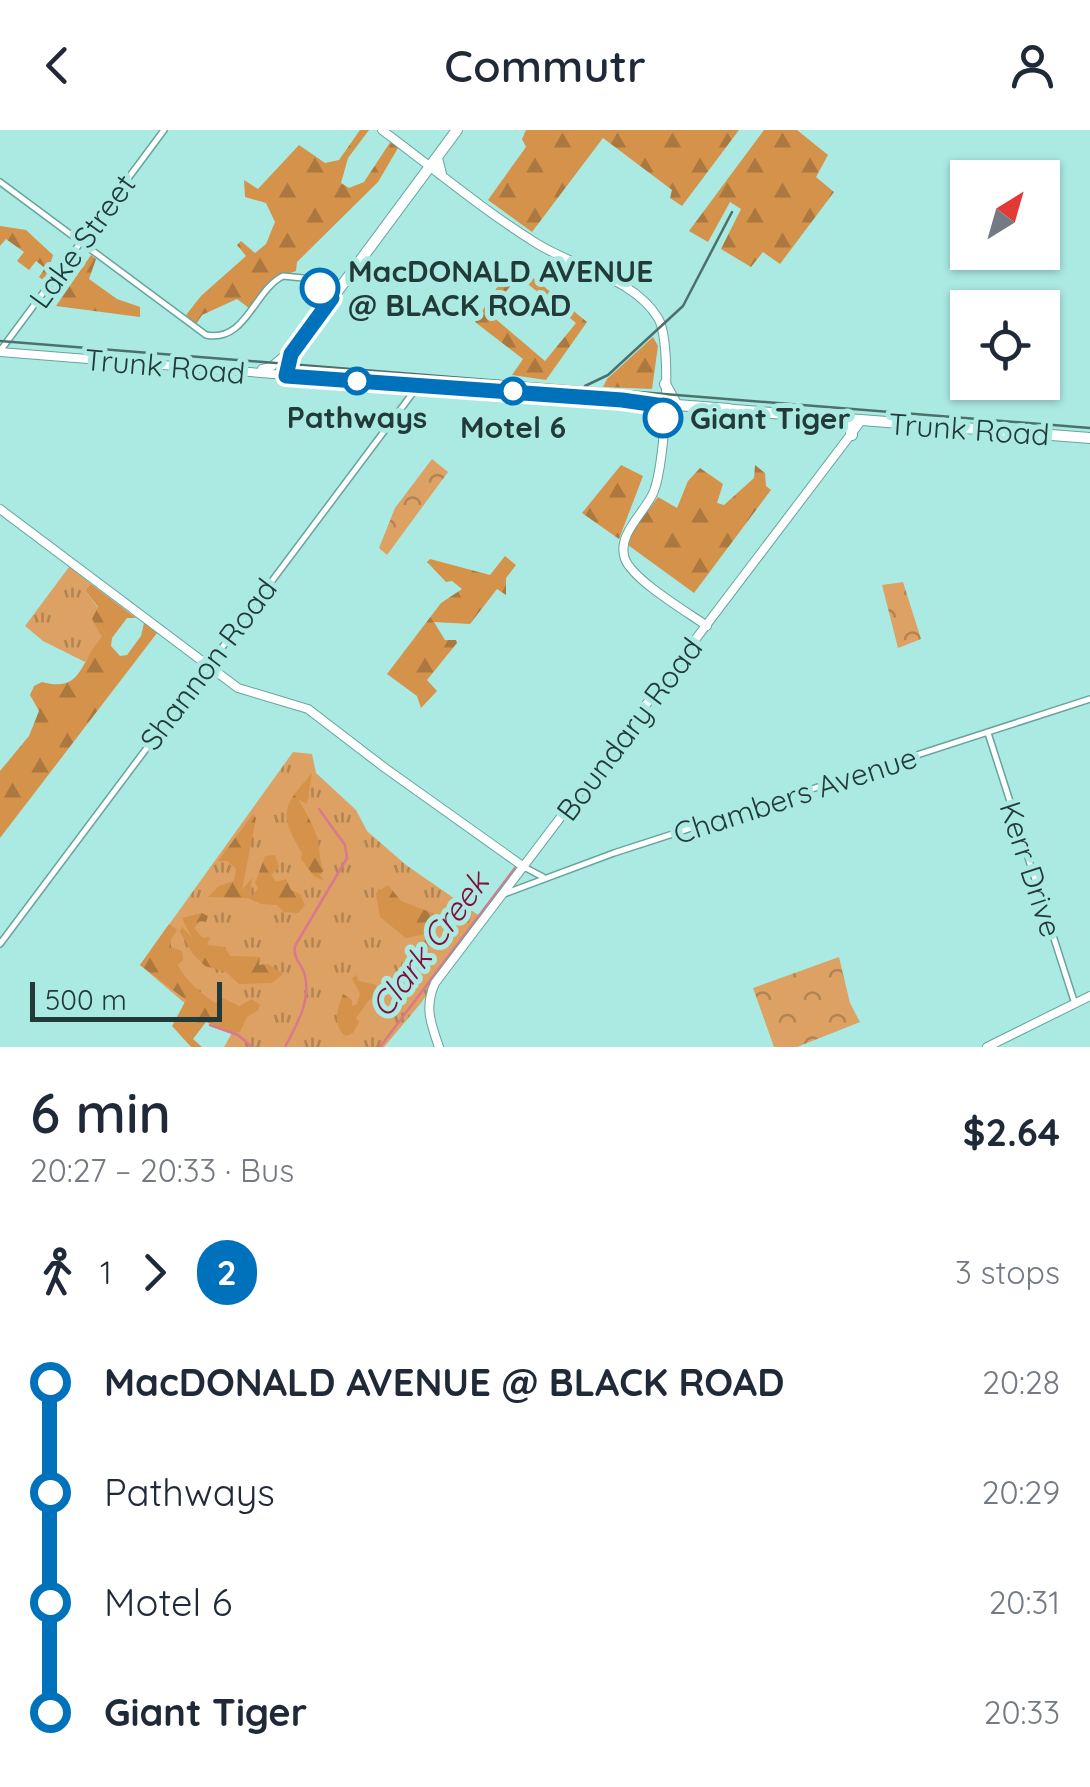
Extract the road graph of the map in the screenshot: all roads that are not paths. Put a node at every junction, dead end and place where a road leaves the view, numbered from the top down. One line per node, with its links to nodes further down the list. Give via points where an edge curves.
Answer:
1 (164, 130): 6 (street, Lake Street)
2 (382, 130): 4 (main road)
3 (457, 130): 4 (highway)
4 (436, 166): 7 (highway); 13 (main road, via 540,246 631,290 649,306 667,346)
5 (0, 182): 6 (street)
6 (79, 242): 7 (street, via 214,336 235,330 284,276 303,278); 9 (street, Lake Street)
7 (332, 298): 8 (highway)
8 (298, 344): 10 (main road, via 272,367); 11 (highway); 12 (highway, via 295,369)
9 (0, 352): 10 (main road, Trunk Road)
10 (243, 372): 11 (main road, Trunk Road)
11 (286, 376): 12 (highway, Trunk Road)
12 (329, 379): 14 (highway, Trunk Road)
13 (666, 384): 15 (highway); 16 (highway)
14 (418, 386): 15 (highway, Trunk Road); 24 (street, Shannon Road)
15 (660, 404): 16 (highway, Trunk Road); 17 (highway, Trunk Road); 23 (main road, via 658,481 626,536 624,556)
16 (676, 404): 17 (highway, Trunk Road)
17 (729, 410): 18 (highway, Trunk Road)
18 (838, 418): 19 (highway, Trunk Road); 20 (highway)
19 (862, 421): 20 (main road, Boundary Road); 21 (highway, Trunk Road)
20 (852, 435): 23 (main road, Boundary Road)
21 (1090, 438)
22 (0, 509): 24 (main road)
23 (706, 626): 27 (main road, Boundary Road)
24 (207, 664): 27 (main road, via 244,691 311,712); 30 (street, Shannon Road)
25 (1090, 699): 26 (street, Chambers Avenue)
26 (988, 733): 28 (street, Chambers Avenue); 32 (street, Kerr Drive)
27 (524, 866): 28 (street); 29 (main road, Boundary Road)
28 (544, 878): 29 (street, Chambers Avenue)
29 (501, 896): 33 (main road, Boundary Road, via 431,991 428,1015)
30 (0, 944)
31 (1090, 996): 32 (main road)
32 (1074, 1004): 34 (main road)
33 (438, 1047)
34 (987, 1047)

